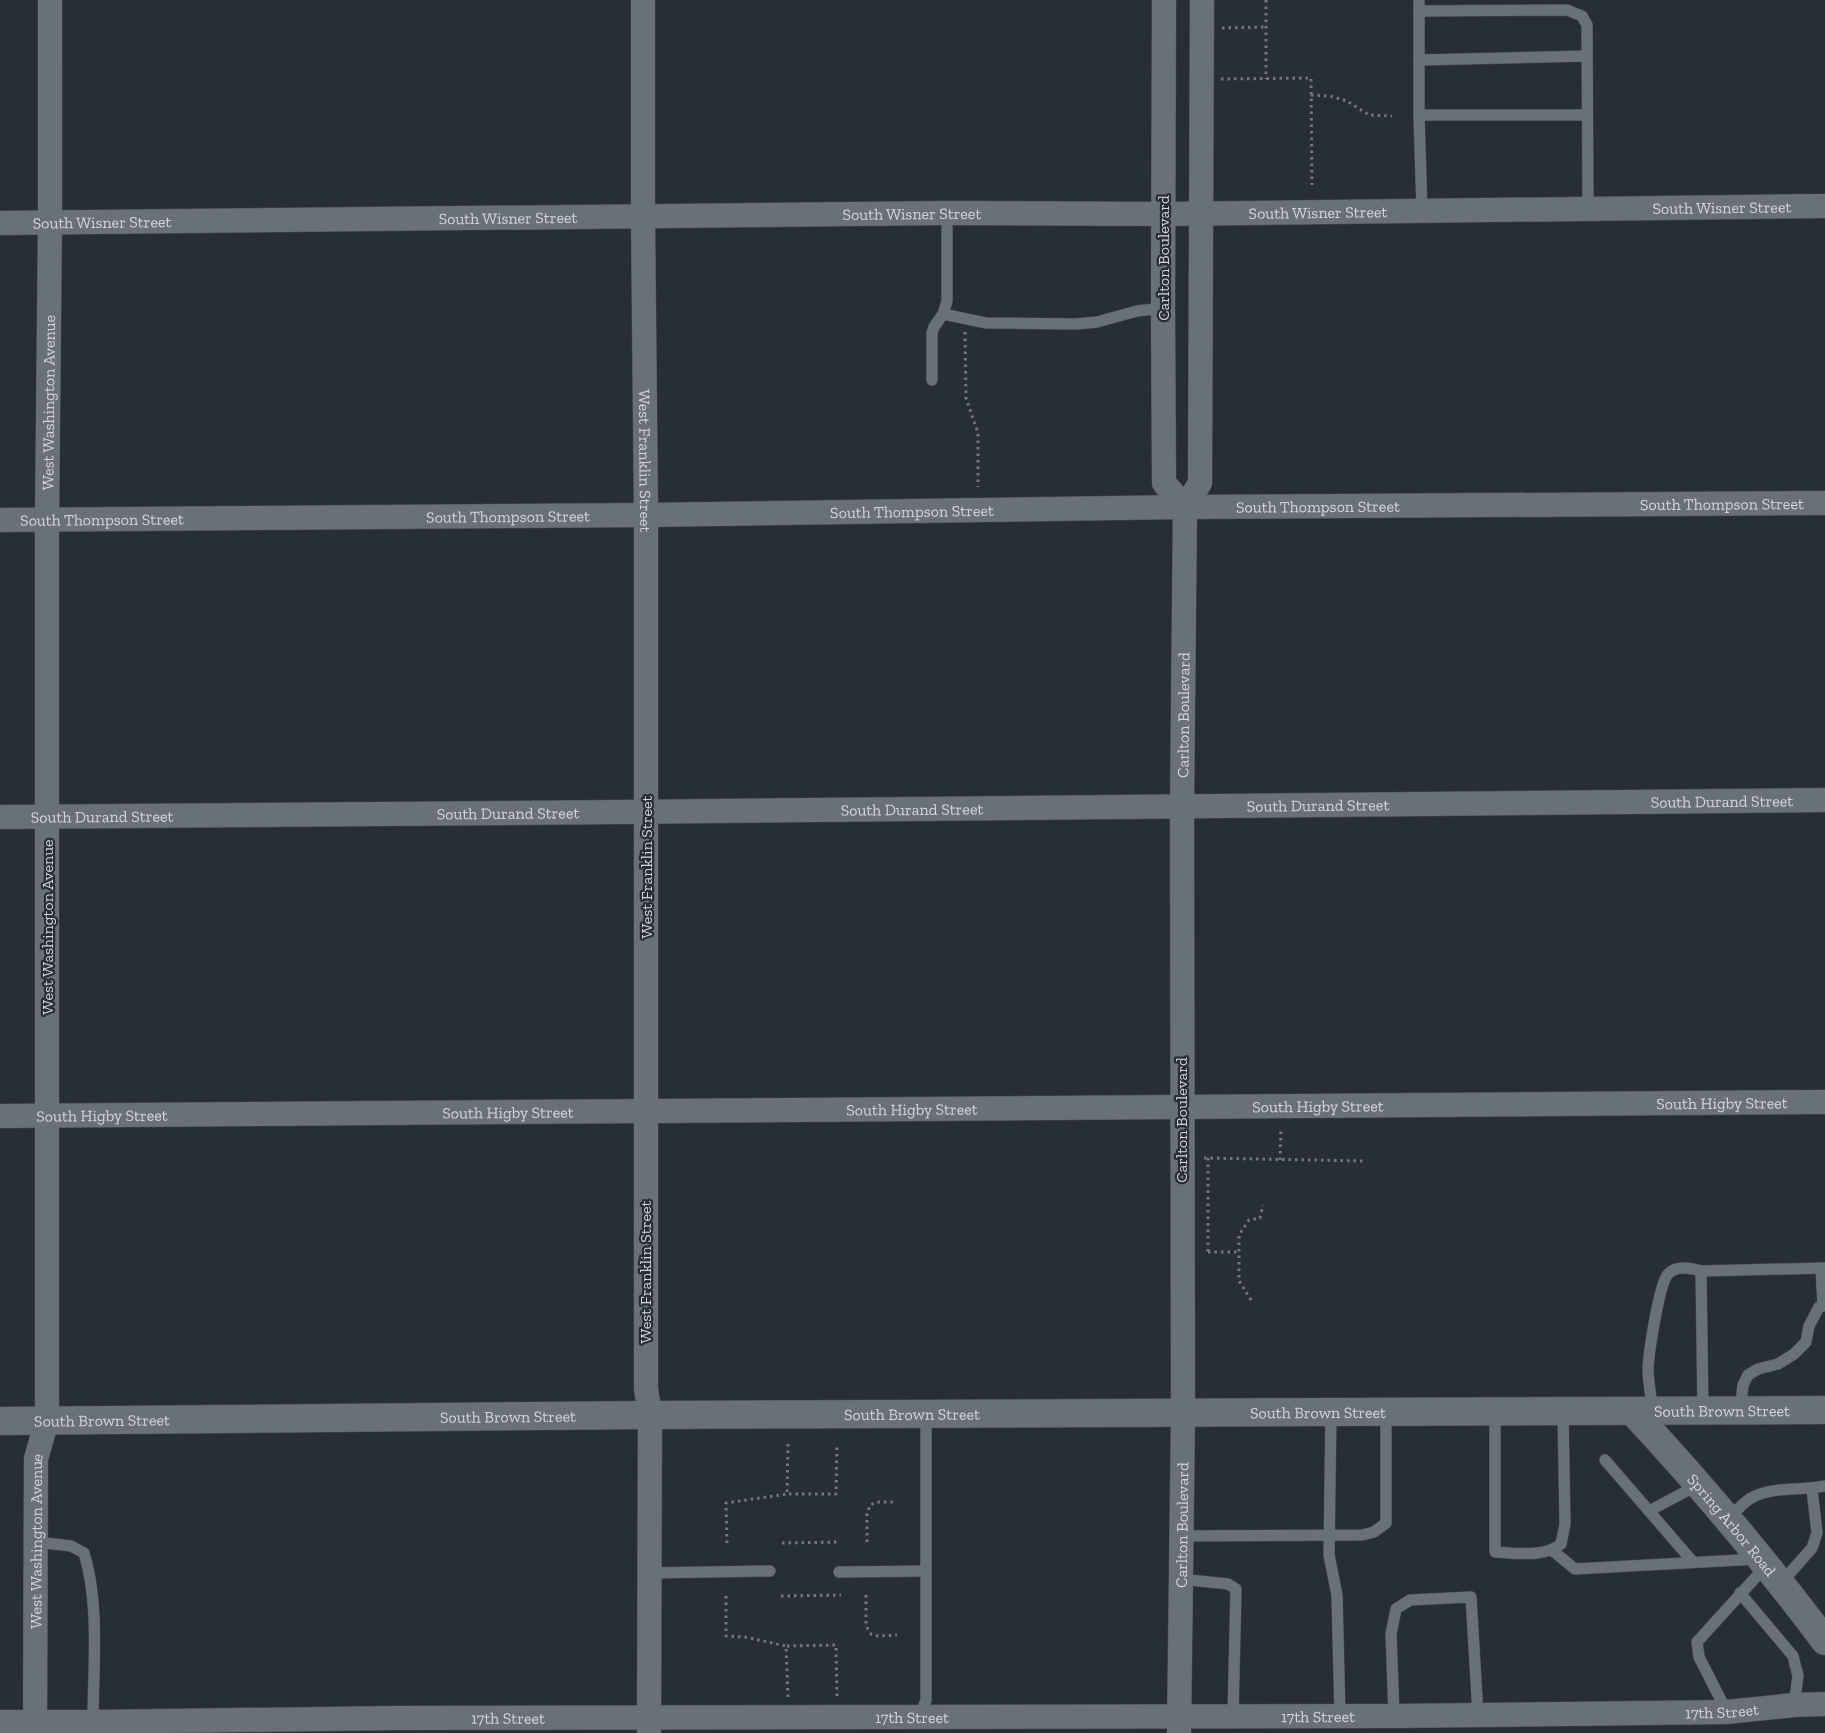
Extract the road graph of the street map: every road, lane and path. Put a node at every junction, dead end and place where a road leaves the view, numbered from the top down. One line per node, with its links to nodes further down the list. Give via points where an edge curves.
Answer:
1 (50, 0): 25 (street, West Washington Avenue)
2 (643, 0): 24 (street, West Franklin Street)
3 (1164, 0): 22 (street, Carlton Boulevard)
4 (1202, 0): 23 (street)
5 (1266, 0): 7 (path)
6 (1419, 6): 9 (lane, via 1567,10 1582,16 1586,24); 10 (lane)
7 (1266, 26): 8 (path); 11 (path)
8 (1222, 28)
9 (1586, 56): 10 (lane); 14 (lane)
10 (1419, 60): 16 (lane)
11 (1266, 78): 12 (path); 13 (path, via 1311,78)
12 (1222, 79)
13 (1311, 95): 15 (path, via 1347,100 1369,115); 17 (path)
14 (1587, 115): 16 (lane); 19 (lane)
15 (1392, 116)
16 (1419, 116): 20 (lane)
17 (1312, 185)
18 (1825, 206): 19 (street, South Wisner Street)
19 (1588, 208): 20 (street, South Wisner Street)
20 (1422, 211): 23 (street, South Wisner Street)
21 (946, 214): 22 (street, South Wisner Street); 24 (street, South Wisner Street); 28 (lane, via 946,301)
22 (1163, 214): 23 (street, South Wisner Street); 27 (street, Carlton Boulevard)
23 (1202, 214): 33 (street, via 1200,483)
24 (643, 217): 25 (street, South Wisner Street); 34 (street, West Franklin Street)
25 (50, 222): 26 (street, South Wisner Street); 36 (street, West Washington Avenue)
26 (0, 223)
27 (1163, 308): 29 (lane, via 1076,324 986,323); 33 (street, Carlton Boulevard, via 1164,484)
28 (943, 314): 29 (lane); 30 (lane, via 932,333)
29 (965, 318): 31 (path, via 966,398 978,433)
30 (932, 380)
31 (978, 487)
32 (1825, 503): 33 (street, South Thompson Street)
33 (1185, 507): 34 (street, South Thompson Street); 38 (street, Carlton Boulevard)
34 (646, 515): 36 (street, South Thompson Street); 39 (street, West Franklin Street)
35 (0, 520): 36 (street, South Thompson Street)
36 (47, 520): 41 (street, West Washington Avenue)
37 (1825, 800): 38 (street, South Durand Street)
38 (1182, 806): 39 (street, South Durand Street); 43 (street, Carlton Boulevard)
39 (645, 812): 41 (street, South Durand Street); 44 (street, West Franklin Street)
40 (0, 816): 41 (street, South Durand Street)
41 (47, 816): 46 (street, West Washington Avenue)
42 (1825, 1102): 43 (street, South Higby Street)
43 (1181, 1107): 44 (street, South Higby Street); 69 (street, Carlton Boulevard)
44 (645, 1112): 46 (street, South Higby Street); 70 (street, West Franklin Street, via 646,1389)
45 (0, 1116): 46 (street, South Higby Street)
46 (48, 1116): 71 (street, West Washington Avenue)
47 (1281, 1120): 50 (path)
48 (1199, 1158): 49 (path)
49 (1208, 1158): 50 (path); 54 (path)
50 (1280, 1160): 51 (path)
51 (1365, 1161)
52 (1263, 1205): 55 (path, via 1260,1218 1249,1220 1239,1235)
53 (1200, 1252): 54 (path)
54 (1208, 1252): 55 (path)
55 (1239, 1252): 58 (path, via 1239,1281)
56 (1823, 1268): 57 (lane); 59 (lane)
57 (1701, 1271): 66 (lane, via 1676,1269 1668,1274 1660,1289); 67 (lane)
58 (1251, 1300)
59 (1824, 1305): 61 (lane, via 1819,1307 1809,1326 1806,1342 1794,1354 1748,1375 1743,1385)
60 (1825, 1410): 61 (main road, South Brown Street)
61 (1740, 1411): 67 (main road, South Brown Street)
62 (1331, 1412): 63 (main road, South Brown Street); 69 (main road, South Brown Street); 83 (lane)
63 (1386, 1412): 64 (main road, South Brown Street); 83 (lane, via 1386,1522 1374,1532 1362,1536)
64 (1495, 1412): 65 (main road, South Brown Street); 90 (lane, via 1495,1552)
65 (1562, 1412): 66 (main road, South Brown Street); 90 (lane, via 1566,1524 1561,1544)
66 (1643, 1412): 67 (main road, South Brown Street); 76 (main road, Spring Arbor Road)
67 (1703, 1412)
68 (926, 1414): 69 (main road, South Brown Street); 70 (main road, South Brown Street); 94 (lane)
69 (1183, 1414): 84 (street, Carlton Boulevard)
70 (650, 1416): 71 (main road, South Brown Street); 96 (street, West Franklin Street)
71 (47, 1420): 72 (main road, South Brown Street); 85 (street, West Washington Avenue, via 36,1459)
72 (0, 1421)
73 (788, 1444): 79 (path)
74 (837, 1444): 79 (path, via 836,1494)
75 (1605, 1460): 81 (lane)
76 (1699, 1484): 81 (lane); 82 (main road, Spring Arbor Road)
77 (1825, 1486): 78 (lane)
78 (1812, 1489): 82 (lane, via 1762,1493 1749,1499); 92 (lane, via 1817,1532 1812,1548)
79 (787, 1494): 88 (path, via 726,1504)
80 (897, 1502): 87 (path, via 870,1505)
81 (1649, 1511): 91 (lane)
82 (1728, 1519): 92 (main road, Spring Arbor Road)
83 (1329, 1535): 84 (lane); 114 (lane, via 1329,1555 1337,1595)
84 (1181, 1536): 97 (street, Carlton Boulevard)
85 (36, 1542): 117 (lane, via 71,1546 84,1553 90,1574 94,1615); 120 (street, West Washington Avenue)
86 (840, 1542): 89 (path)
87 (867, 1542)
88 (726, 1543)
89 (782, 1543)
90 (1553, 1551): 91 (lane, via 1575,1569)
91 (1693, 1562): 92 (lane)
92 (1769, 1569): 98 (lane); 104 (main road, Spring Arbor Road)
93 (770, 1571): 96 (lane)
94 (926, 1571): 95 (lane); 113 (lane, via 926,1700)
95 (839, 1572)
96 (650, 1573): 119 (street, West Franklin Street)
97 (1180, 1579): 111 (lane, via 1228,1584 1236,1590); 118 (street, Carlton Boulevard)
98 (1740, 1593): 109 (lane, via 1793,1656 1798,1676); 110 (lane, via 1697,1642 1699,1657)
99 (841, 1595): 102 (path)
100 (866, 1595): 103 (path, via 866,1626 871,1634)
101 (726, 1596): 105 (path, via 726,1636)
102 (782, 1596)
103 (896, 1635)
104 (1825, 1641)
105 (786, 1646): 106 (path, via 836,1645); 107 (path)
106 (837, 1701)
107 (788, 1702)
108 (1825, 1704): 109 (street, 17th Street)
109 (1794, 1705): 110 (street, 17th Street)
110 (1727, 1712): 112 (street, 17th Street)
111 (1233, 1715): 114 (street, 17th Street); 118 (street, 17th Street)
112 (1478, 1715): 115 (street, 17th Street); 115 (lane, via 1471,1596 1410,1600 1396,1609 1390,1634)
113 (920, 1716): 118 (street, 17th Street); 119 (street, 17th Street)
114 (1340, 1716): 115 (street, 17th Street)
115 (1394, 1716)
116 (0, 1722): 120 (street, 17th Street)
117 (93, 1722): 119 (street, 17th Street, via 397,1718); 120 (street, 17th Street)
118 (1179, 1724)
119 (649, 1725)
120 (35, 1727)

